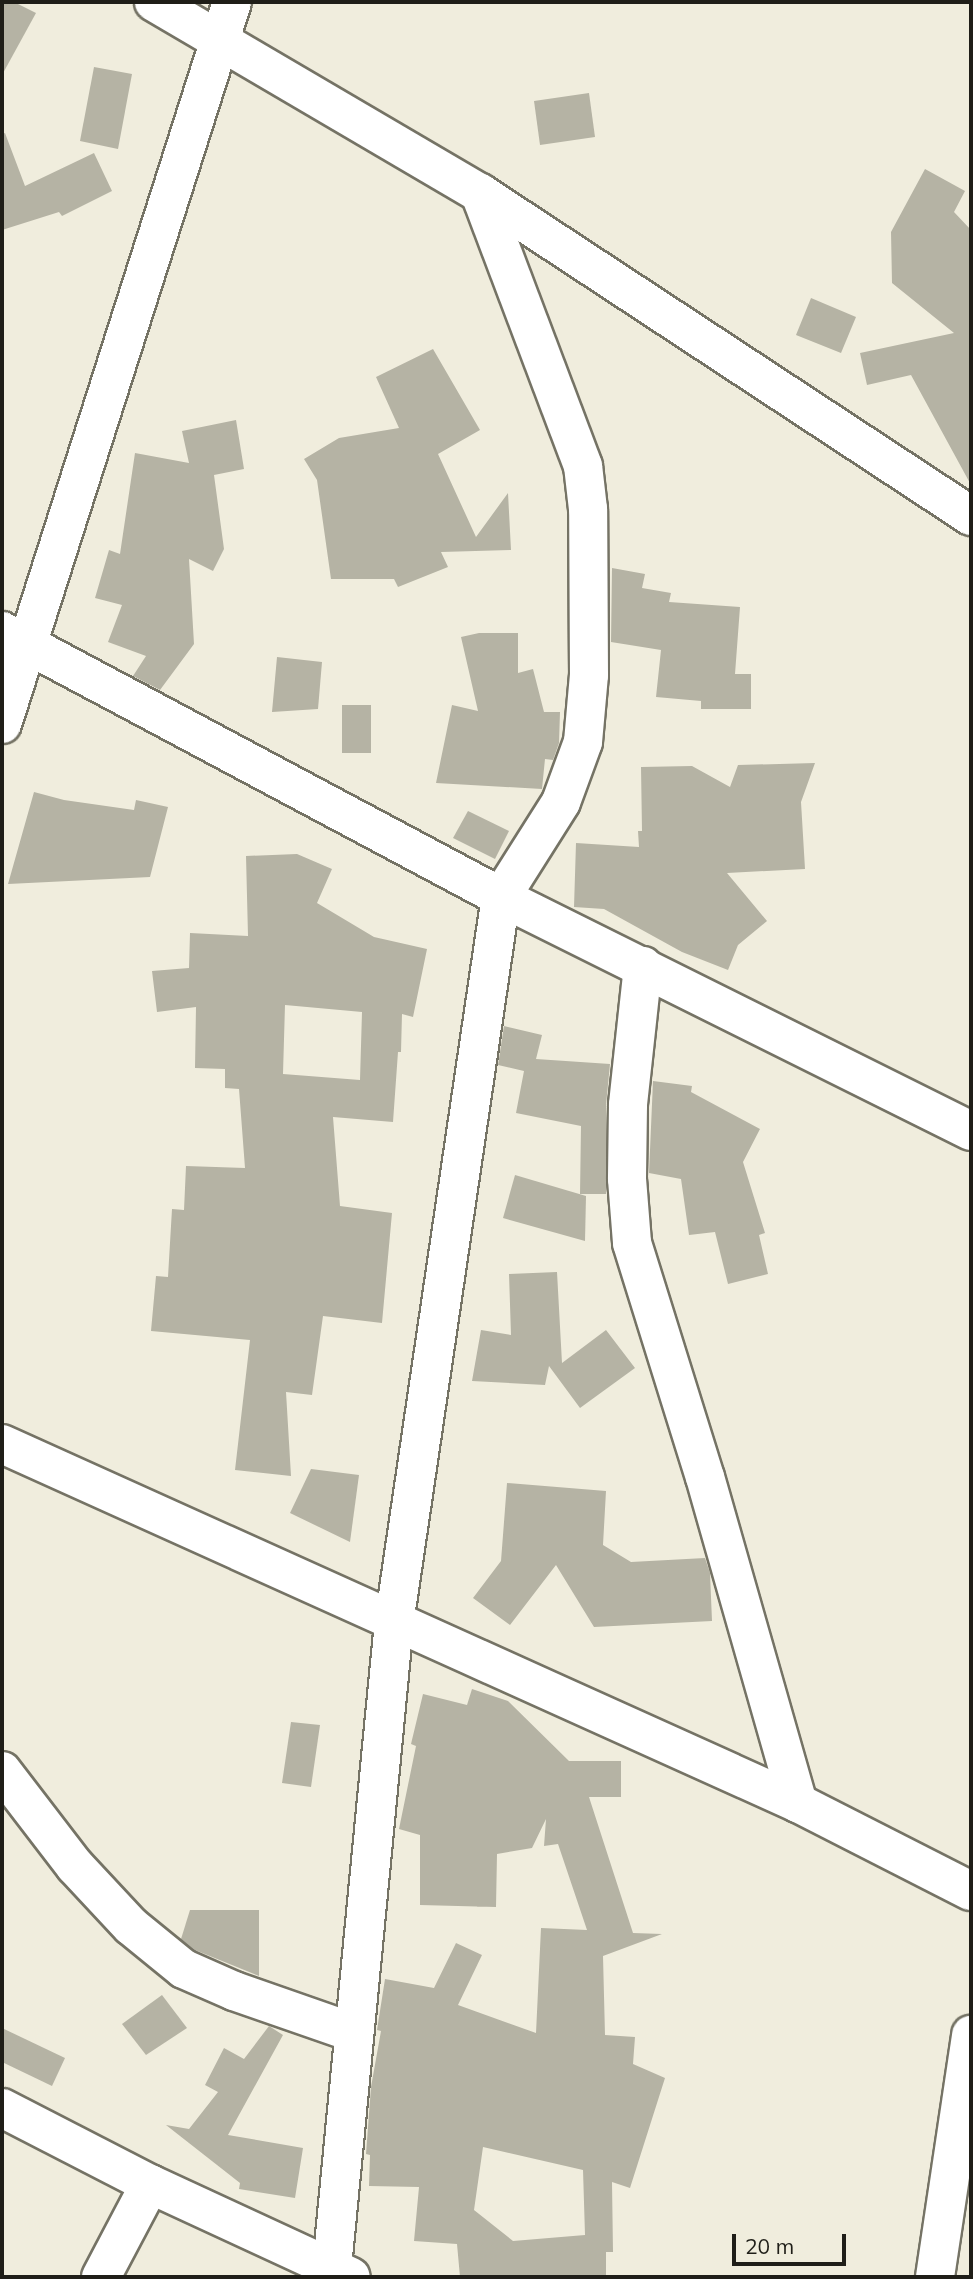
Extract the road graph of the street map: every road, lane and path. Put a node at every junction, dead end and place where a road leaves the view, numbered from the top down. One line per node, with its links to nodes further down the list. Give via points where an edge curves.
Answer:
1 (154, 2): 3 (street)
2 (232, 2): 3 (street)
3 (219, 43): 4 (street); 6 (street)
4 (480, 193): 5 (street); 8 (street, via 583,466 588,509 589,675 583,742 561,802)
5 (971, 516)
6 (15, 637): 7 (street); 8 (street)
7 (2, 723)
8 (501, 897): 9 (street); 12 (street)
9 (643, 966): 10 (street); 14 (street, via 628,1105 632,1243)
10 (971, 1131)
11 (2, 1444): 12 (street)
12 (394, 1623): 14 (street); 16 (street)
13 (2, 1771): 16 (street, via 75,1866 131,1926 184,1969)
14 (798, 1803): 15 (street)
15 (971, 1891)
16 (352, 2032): 20 (street)
17 (971, 2035): 22 (street)
18 (2, 2108): 19 (street)
19 (150, 2184): 20 (street); 21 (street)
20 (338, 2274)
21 (101, 2277)
22 (935, 2277)

